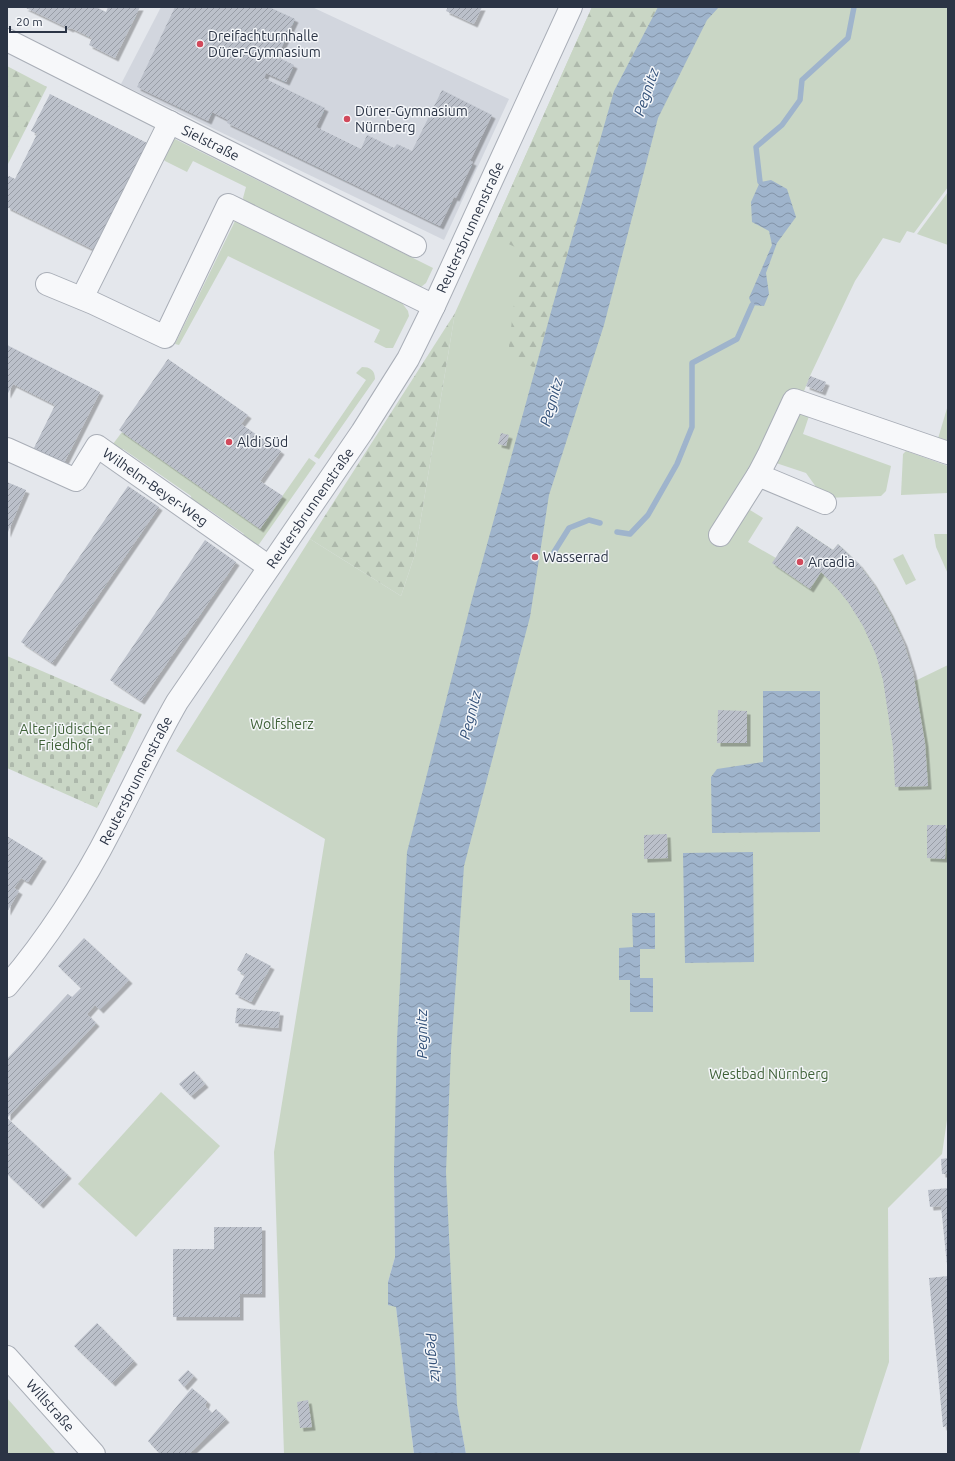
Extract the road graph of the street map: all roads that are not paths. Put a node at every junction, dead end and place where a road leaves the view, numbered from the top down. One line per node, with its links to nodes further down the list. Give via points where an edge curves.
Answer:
1 (571, 7): 7 (street, Reutersbrunnenstraße)
2 (7, 40): 3 (street, Sielstraße)
3 (170, 122): 4 (street, Sielstraße); 6 (street)
4 (415, 246)
5 (47, 284): 6 (street)
6 (82, 298): 7 (street, via 165,337 228,205)
7 (434, 306): 13 (street, Reutersbrunnenstraße, via 408,359 372,417)
8 (7, 449): 13 (street, Wilhelm-Beyer-Weg, via 76,480 97,446)
9 (948, 453): 10 (street, via 794,400)
10 (758, 475): 11 (street); 12 (street)
11 (825, 503)
12 (720, 535)
13 (269, 567): 14 (street, Reutersbrunnenstraße, via 177,702 110,830 69,901)
14 (7, 986)
15 (7, 1357): 16 (street, Willstraße)
16 (94, 1454)

